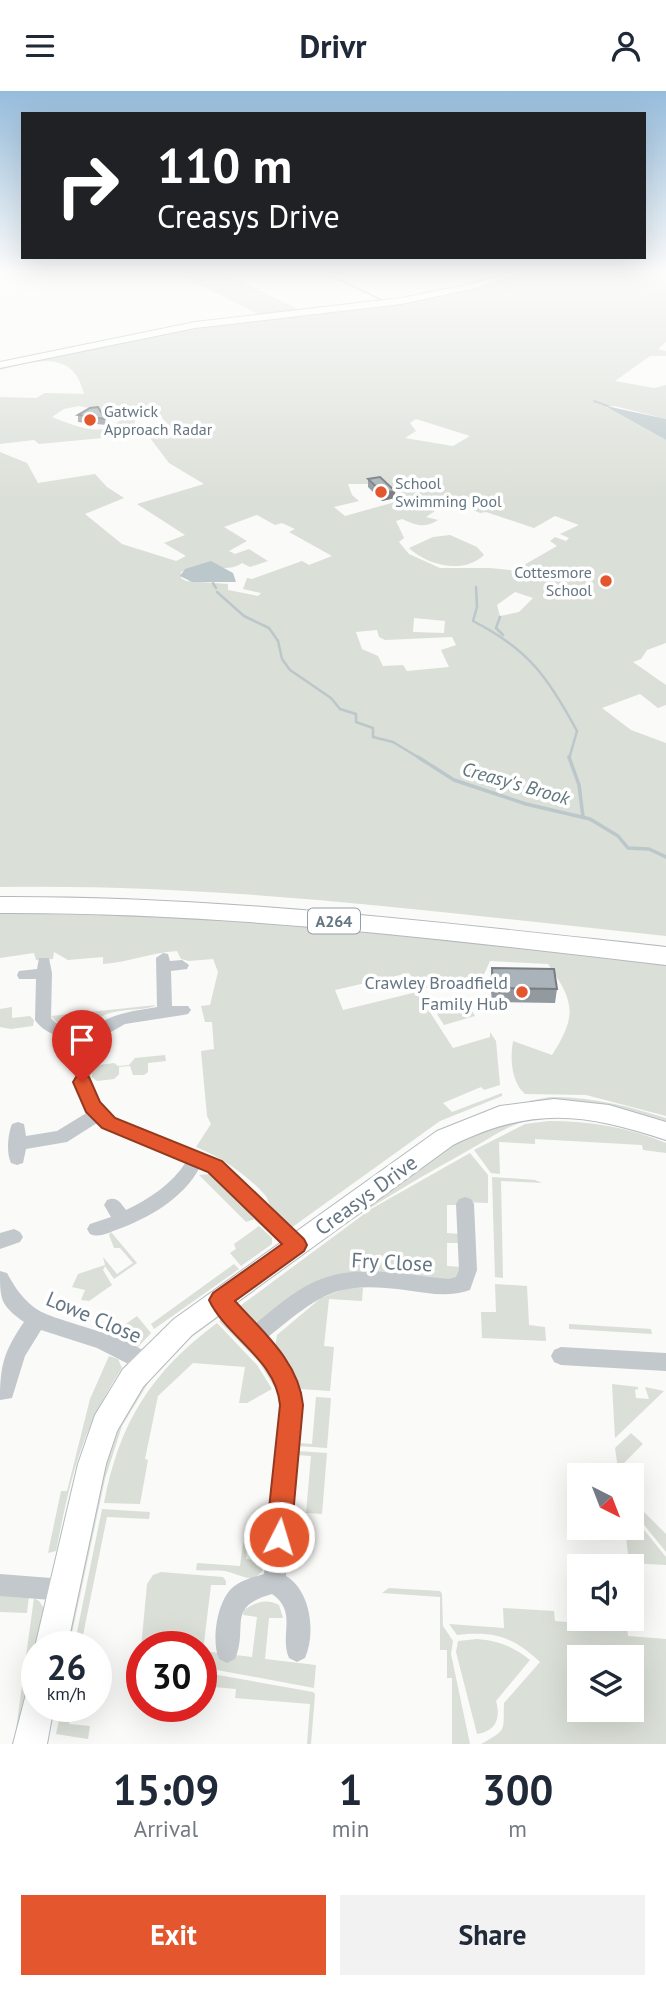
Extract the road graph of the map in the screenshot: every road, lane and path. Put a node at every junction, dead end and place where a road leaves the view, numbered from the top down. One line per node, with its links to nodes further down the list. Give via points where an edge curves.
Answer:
1 (87, 347): 2 (street)
2 (0, 365)
3 (0, 892): 5 (highway, A264, via 251,900)
4 (0, 905): 6 (highway, A264, via 132,906 271,916)
5 (666, 941)
6 (666, 956)
7 (182, 965): 10 (street, via 163,962)
8 (24, 975): 11 (street, via 45,968 44,1020)
9 (183, 1010): 10 (street)
10 (165, 1012): 11 (street, via 121,1020)
11 (87, 1041): 12 (street, via 82,1082)
12 (98, 1114): 14 (street, via 61,1137); 15 (street, via 129,1133)
13 (666, 1131): 18 (street, Creasys Drive, via 577,1108 543,1107 500,1114 445,1138)
14 (18, 1144)
15 (197, 1158): 17 (street, via 184,1180 118,1212); 18 (street, via 223,1173)
16 (465, 1204): 22 (street, Fry Close, via 468,1270 463,1284 339,1282 314,1292)
17 (96, 1229)
18 (296, 1245): 20 (street, Creasys Drive)
19 (0, 1279): 21 (street, Lowe Close, via 14,1301)
20 (220, 1300): 22 (street); 25 (street, Creasys Drive, via 183,1327)
21 (37, 1320): 25 (street, Lowe Close, via 115,1345); 26 (street, via 13,1357)
22 (254, 1336): 27 (street, via 282,1372 291,1397)
23 (561, 1356): 24 (street)
24 (666, 1362)
25 (146, 1364): 29 (street, Creasys Drive, via 123,1393 100,1438)
26 (9, 1392)
27 (274, 1582): 31 (street, via 297,1601); 32 (street, via 242,1593 234,1601)
28 (0, 1585): 29 (street)
29 (64, 1590): 30 (street, Creasys Drive)
30 (55, 1631)
31 (297, 1650)
32 (227, 1651)
33 (35, 1722): 34 (street)
34 (30, 1744)

